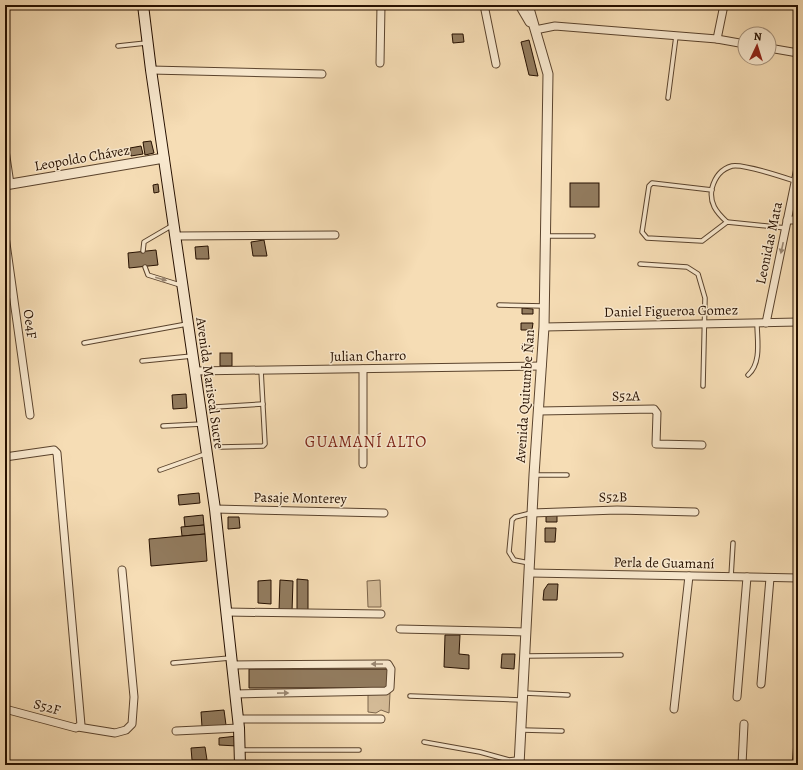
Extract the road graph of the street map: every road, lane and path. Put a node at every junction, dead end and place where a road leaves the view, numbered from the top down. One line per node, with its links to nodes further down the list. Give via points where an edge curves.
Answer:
1 (143, 5): 10 (main road, Avenida Mariscal Sucre)
2 (381, 5): 15 (street)
3 (484, 5): 16 (street)
4 (520, 5): 7 (street, Avenida Quitumbe Ñan)
5 (528, 5): 7 (street, Avenida Quitumbe Ñan)
6 (724, 5): 9 (street)
7 (535, 30): 8 (street, via 555,26); 34 (street, Avenida Quitumbe Ñan, via 548,74)
8 (676, 35): 9 (street); 19 (lane)
9 (717, 39): 11 (street)
10 (147, 43): 12 (lane); 17 (main road, Avenida Mariscal Sucre)
11 (737, 43)
12 (118, 46)
13 (777, 49): 14 (street)
14 (798, 53)
15 (380, 63)
16 (496, 64)
17 (151, 70): 18 (street); 21 (main road, Avenida Mariscal Sucre)
18 (322, 74)
19 (668, 98)
20 (5, 150): 24 (street)
21 (164, 158): 24 (street, Leopoldo Chávez); 29 (main road, Avenida Mariscal Sucre)
22 (798, 168): 23 (street, Leonidas Mata)
23 (796, 181): 25 (lane, via 733,166 719,174); 26 (street, Leonidas Mata)
24 (7, 185)
25 (712, 190): 28 (lane, via 710,196 715,210); 28 (lane, via 652,183 649,186 642,232 647,238 702,241)
26 (788, 220): 27 (street); 30 (street, Leonidas Mata)
27 (798, 220)
28 (727, 222): 30 (lane)
29 (174, 224): 33 (main road, Avenida Mariscal Sucre); 36 (lane, via 144,242)
30 (786, 228): 42 (street, Leonidas Mata, one-way to 42)
31 (335, 235): 33 (street)
32 (5, 236): 60 (street, Oe4F)
33 (175, 236): 39 (main road, Avenida Mariscal Sucre)
34 (546, 236): 35 (lane); 41 (street, Avenida Quitumbe Ñan)
35 (593, 236)
36 (143, 251)
37 (640, 264): 46 (lane, via 687,267 698,274 705,298)
38 (145, 267): 39 (lane, one-way to 39, via 150,276)
39 (183, 285): 45 (main road, Avenida Mariscal Sucre)
40 (499, 305): 41 (lane)
41 (545, 306): 47 (street, Avenida Quitumbe Ñan)
42 (766, 322): 43 (street, Daniel Figueroa Gomez); 44 (street, Daniel Figueroa Gomez)
43 (798, 322)
44 (757, 323): 46 (street, Daniel Figueroa Gomez); 55 (lane, via 757,355 753,371)
45 (188, 324): 48 (lane); 49 (main road, Avenida Mariscal Sucre)
46 (705, 324): 47 (street, Daniel Figueroa Gomez); 56 (lane)
47 (544, 327): 51 (street, Avenida Quitumbe Ñan)
48 (84, 343)
49 (193, 356): 50 (lane); 54 (main road, Avenida Mariscal Sucre)
50 (142, 361)
51 (542, 366): 52 (street, Julian Charro); 59 (street, Avenida Quitumbe Ñan)
52 (363, 369): 53 (street, Julian Charro); 67 (street)
53 (262, 370): 54 (street, Julian Charro); 57 (lane)
54 (195, 371): 61 (main road, Avenida Mariscal Sucre)
55 (748, 375)
56 (703, 386)
57 (263, 404): 58 (lane); 64 (lane, via 265,444)
58 (215, 407)
59 (539, 411): 63 (street, S52A, via 654,409 657,413 656,444); 69 (street, Avenida Quitumbe Ñan)
60 (30, 415)
61 (203, 424): 62 (lane); 65 (main road, Avenida Mariscal Sucre)
62 (163, 426)
63 (702, 445)
64 (220, 447)
65 (206, 454): 68 (lane); 71 (main road, Avenida Mariscal Sucre)
66 (5, 456): 103 (street, via 54,450 57,453)
67 (363, 464)
68 (160, 470)
69 (534, 474): 70 (lane); 74 (street, Avenida Quitumbe Ñan)
70 (567, 475)
71 (215, 509): 73 (street, Pasaje Monterey); 84 (main road, Avenida Mariscal Sucre)
72 (695, 512): 74 (street, S52B, via 616,510)
73 (384, 513)
74 (532, 513): 76 (street, Avenida Quitumbe Ñan); 76 (lane, via 512,520 509,552 514,560)
75 (733, 543): 80 (lane)
76 (530, 563): 78 (street, Avenida Quitumbe Ñan)
77 (122, 570): 103 (street, S52F, via 134,697 132,724 126,730 115,733)
78 (530, 573): 79 (street, Perla de Guamaní); 87 (street, Avenida Quitumbe Ñan)
79 (689, 576): 80 (street, Perla de Guamaní); 99 (street)
80 (731, 577): 81 (street, Perla de Guamaní)
81 (747, 577): 82 (street, Perla de Guamaní); 97 (street)
82 (770, 578): 83 (street, Perla de Guamaní); 92 (street)
83 (798, 578)
84 (226, 612): 85 (street); 90 (main road, Avenida Mariscal Sucre)
85 (381, 614)
86 (400, 629): 87 (street)
87 (526, 632): 89 (street, Avenida Quitumbe Ñan)
88 (620, 655): 89 (lane)
89 (524, 656): 96 (street, Avenida Quitumbe Ñan)
90 (232, 661): 91 (lane); 93 (main road, Avenida Mariscal Sucre); 93 (street, one-way to 90, via 386,691 390,688 391,669 388,664)
91 (173, 663)
92 (761, 684)
93 (235, 694): 101 (main road, Avenida Mariscal Sucre)
94 (410, 696): 96 (lane)
95 (568, 696): 96 (lane)
96 (522, 697): 104 (street, Avenida Quitumbe Ñan)
97 (736, 697)
98 (5, 709): 103 (street, S52F, via 76,728)
99 (674, 709)
100 (381, 719): 101 (street)
101 (238, 723): 105 (street); 109 (main road, Avenida Mariscal Sucre)
102 (744, 724): 113 (street)
103 (80, 726)
104 (521, 730): 106 (lane); 111 (street, Avenida Quitumbe Ñan)
105 (176, 731)
106 (562, 731)
107 (424, 742): 111 (lane)
108 (798, 742): 114 (street)
109 (240, 750): 110 (lane); 112 (main road, Avenida Mariscal Sucre)
110 (359, 750)
111 (519, 762)
112 (240, 765)
113 (742, 765)
114 (796, 765)

